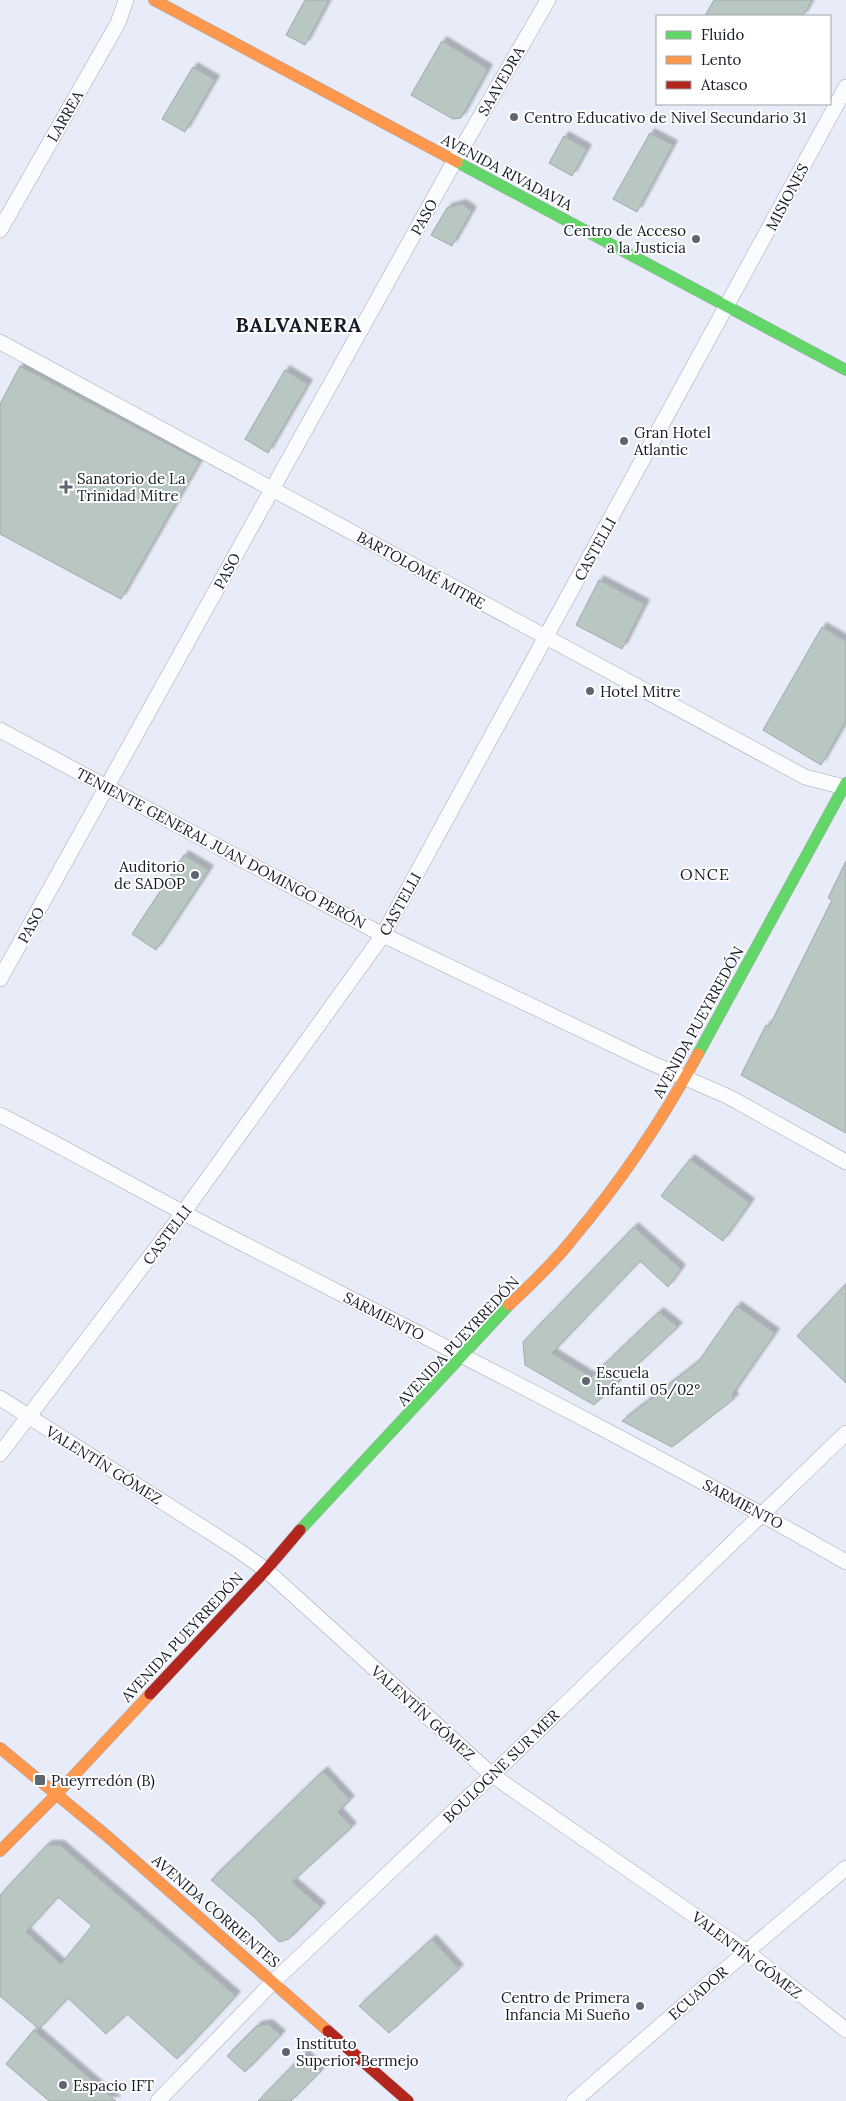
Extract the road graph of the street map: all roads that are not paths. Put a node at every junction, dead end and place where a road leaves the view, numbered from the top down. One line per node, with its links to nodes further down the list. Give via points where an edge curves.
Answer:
1 (126, 0): 6 (street, LARREA, via 118,23)
2 (154, 0): 5 (main road, AVENIDA RIVADAVIA)
3 (548, 0): 5 (street, SAAVEDRA)
4 (846, 87): 7 (street, MISIONES)
5 (454, 162): 7 (main road, AVENIDA RIVADAVIA); 10 (street, PASO)
6 (0, 230)
7 (727, 307): 9 (main road, AVENIDA RIVADAVIA); 11 (street, CASTELLI)
8 (0, 342): 10 (street, BARTOLOMÉ MITRE)
9 (846, 370)
10 (272, 489): 11 (street, BARTOLOMÉ MITRE); 14 (street, PASO)
11 (546, 639): 13 (street, BARTOLOMÉ MITRE, via 804,778); 15 (street, CASTELLI)
12 (0, 730): 14 (street, TENIENTE GENERAL JUAN DOMINGO PERÓN)
13 (845, 786): 17 (main road, AVENIDA PUEYRREDÓN)
14 (107, 789): 15 (street, TENIENTE GENERAL JUAN DOMINGO PERÓN); 16 (street, PASO)
15 (383, 934): 17 (street, TENIENTE GENERAL JUAN DOMINGO PERÓN); 20 (street, CASTELLI)
16 (0, 979)
17 (685, 1078): 19 (street, TENIENTE GENERAL JUAN DOMINGO PERÓN, via 729,1097); 21 (main road, AVENIDA PUEYRREDÓN, via 635,1158 578,1234)
18 (0, 1115): 20 (street, SARMIENTO)
19 (846, 1162)
20 (184, 1213): 21 (street, SARMIENTO); 23 (street, CASTELLI)
21 (461, 1356): 26 (street, SARMIENTO); 28 (main road, AVENIDA PUEYRREDÓN)
22 (0, 1398): 23 (street, VALENTÍN GÓMEZ)
23 (29, 1418): 25 (street, CASTELLI); 28 (street, VALENTÍN GÓMEZ)
24 (846, 1433): 26 (street, BOULOGNE SUR MER)
25 (0, 1454)
26 (762, 1514): 27 (street, SARMIENTO); 30 (street, BOULOGNE SUR MER)
27 (846, 1562)
28 (266, 1570): 30 (street, VALENTÍN GÓMEZ); 31 (main road, AVENIDA PUEYRREDÓN)
29 (0, 1748): 31 (main road, AVENIDA CORRIENTES)
30 (492, 1775): 34 (street, VALENTÍN GÓMEZ); 35 (street, BOULOGNE SUR MER)
31 (56, 1794): 32 (main road, AVENIDA PUEYRREDÓN); 35 (main road, AVENIDA CORRIENTES)
32 (0, 1851)
33 (846, 1868): 34 (street, ECUADOR)
34 (747, 1952): 36 (street, VALENTÍN GÓMEZ); 39 (street, ECUADOR)
35 (274, 1982): 37 (street, BOULOGNE SUR MER); 38 (main road, AVENIDA CORRIENTES)
36 (846, 2030)
37 (158, 2101)
38 (408, 2101)
39 (574, 2101)

